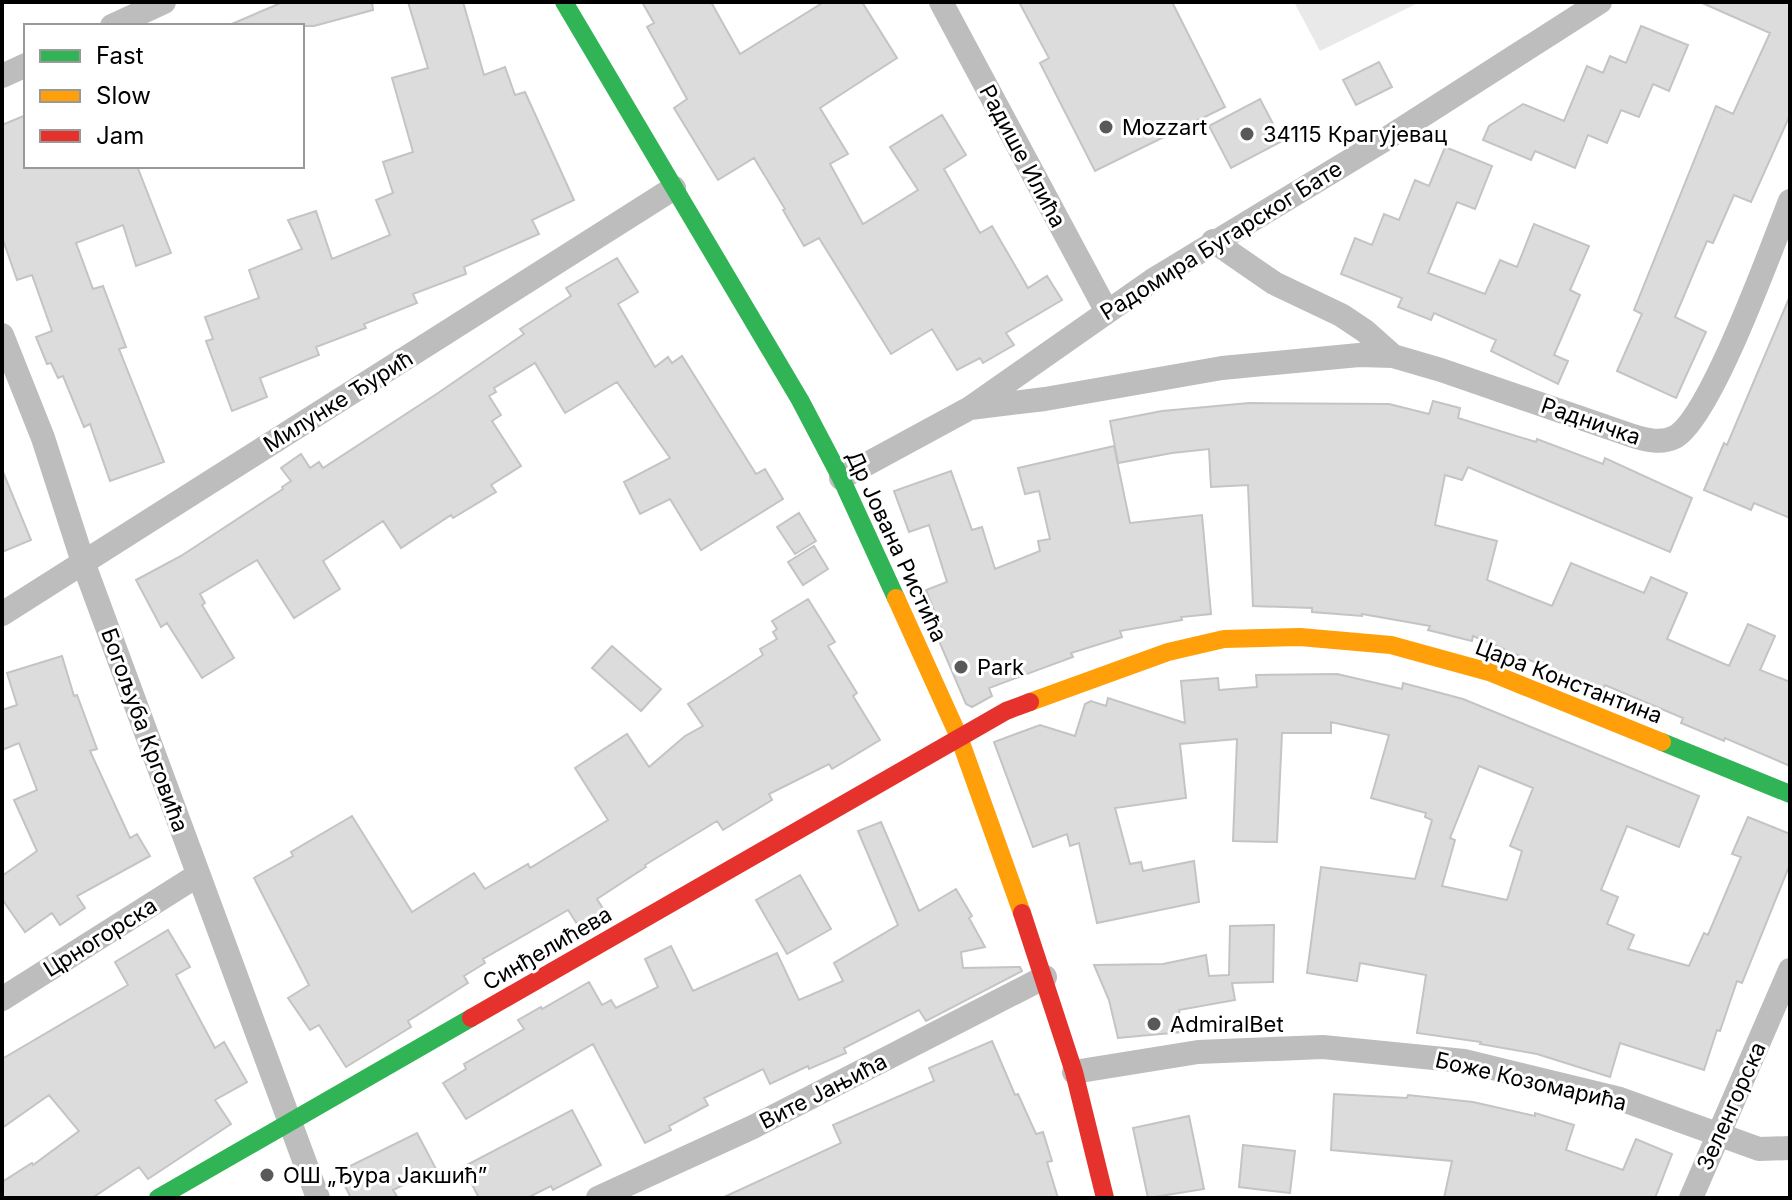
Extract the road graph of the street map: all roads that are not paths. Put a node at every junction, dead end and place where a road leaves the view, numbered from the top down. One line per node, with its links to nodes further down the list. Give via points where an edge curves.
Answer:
1 (164, 2): 5 (street)
2 (564, 2): 8 (street, Др Јована Ристића)
3 (941, 2): 11 (street, Радише Илића)
4 (1600, 2): 10 (street, Радомира Бугарског Бате)
5 (116, 24)
6 (24, 66): 7 (street)
7 (2, 76)
8 (674, 188): 15 (street, Др Јована Ристића); 16 (street, Милунке Ђурић)
9 (1790, 201): 13 (street, Радничка, via 1707,396 1678,436 1650,441)
10 (1213, 241): 11 (street, Радомира Бугарског Бате); 13 (street, Радничка, via 1274,283 1341,315)
11 (1106, 310): 14 (street, Радомира Бугарског Бате)
12 (2, 335): 16 (street, Богољуба Крговића)
13 (1393, 356): 14 (street, Радничка, via 1222,368)
14 (970, 408): 15 (street, Радомира Бугарског Бате)
15 (841, 478): 18 (street, Др Јована Ристића)
16 (83, 562): 17 (street, Милунке Ђурић); 20 (street, Богољуба Крговића)
17 (2, 614)
18 (959, 737): 19 (street, Цара Константина, via 1006,711 1168,652 1224,639 1300,637 1391,645 1489,672); 22 (street, Др Јована Ристића); 25 (street, Синђелићева)
19 (1790, 794)
20 (198, 875): 23 (street, Црногорска); 25 (street, Богољуба Крговића)
21 (1790, 970): 26 (street, Зеленгорска)
22 (1045, 977): 24 (street, Др Јована Ристића); 30 (street, Вите Јањића, via 753,1127)
23 (2, 999)
24 (1074, 1072): 26 (street, Боже Козомарића, via 1198,1052 1323,1047 1464,1061 1620,1099); 31 (street, Др Јована Ристића)
25 (290, 1124): 28 (street, Синђелићева); 29 (street, Богољуба Крговића)
26 (1720, 1134): 27 (street, Боже Козомарића, via 1759,1149); 32 (street, Зеленгорска)
27 (1790, 1148)
28 (158, 1198)
29 (318, 1198)
30 (598, 1198)
31 (1105, 1198)
32 (1691, 1198)

